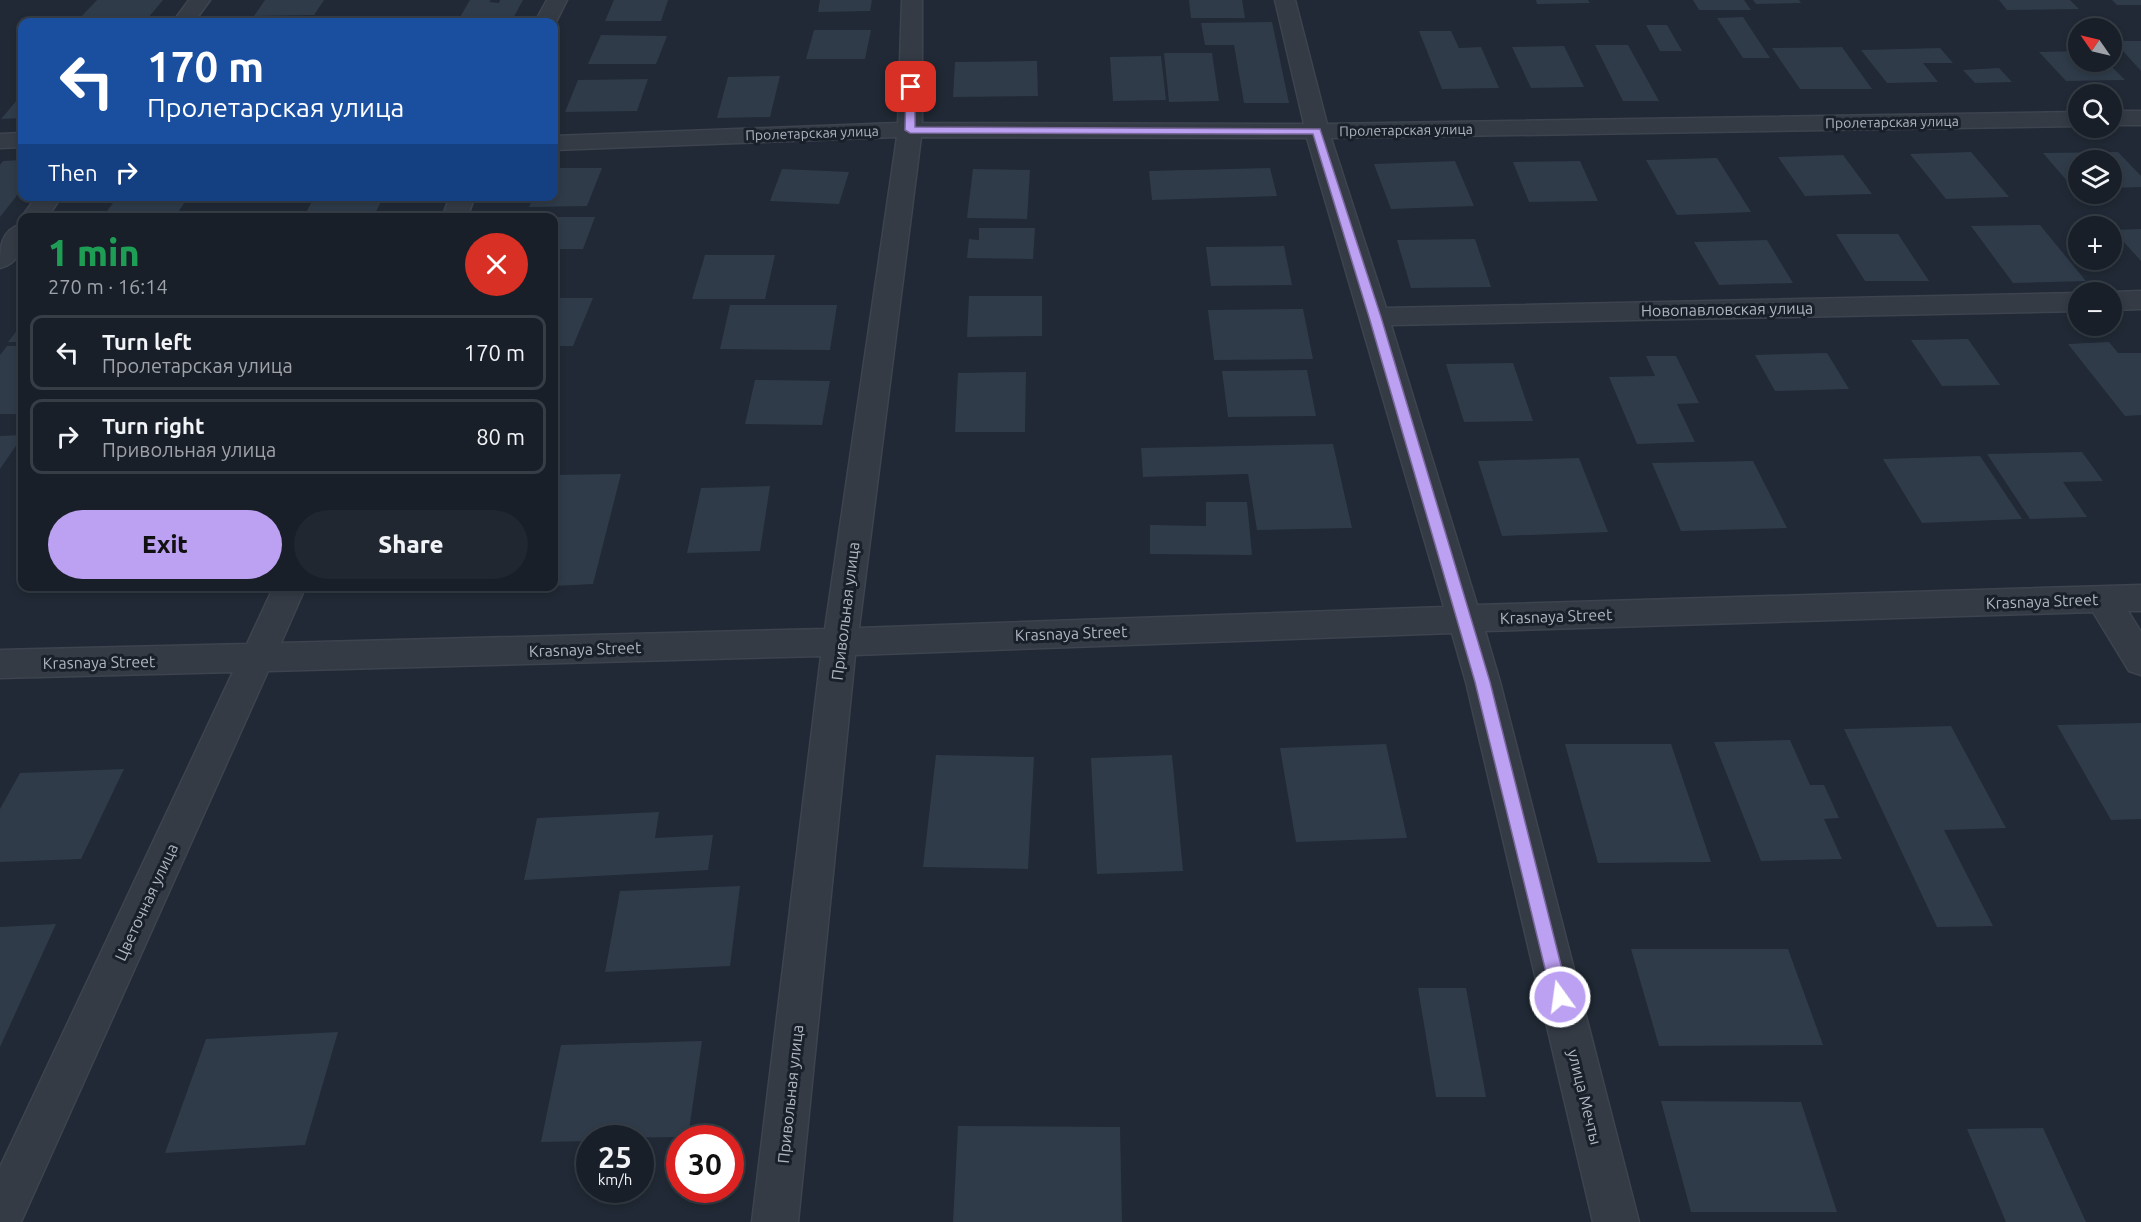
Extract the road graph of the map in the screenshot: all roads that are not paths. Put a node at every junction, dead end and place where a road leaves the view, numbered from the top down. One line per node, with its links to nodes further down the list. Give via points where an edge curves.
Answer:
1 (200, 0): 5 (street)
2 (557, 0): 6 (street)
3 (912, 0): 10 (street, Привольная улица)
4 (1285, 0): 11 (street, улица Мечты)
5 (186, 18)
6 (548, 18)
7 (2122, 118): 8 (street)
8 (2141, 118)
9 (2068, 119): 11 (street, Пролетарская улица)
10 (910, 130): 11 (street, Пролетарская улица); 14 (street, Пролетарская улица); 27 (street, Привольная улица)
11 (1317, 131): 22 (street, улица Мечты)
12 (18, 140): 13 (street)
13 (0, 141)
14 (558, 143)
15 (47, 201): 16 (street)
16 (38, 213)
17 (18, 237): 18 (street)
18 (0, 260)
19 (2141, 300): 20 (street)
20 (2122, 301)
21 (2068, 302): 22 (street, Новопавловская улица)
22 (1375, 317): 26 (street, улица Мечты)
23 (288, 591): 28 (street, Цветочная улица)
24 (2141, 598): 25 (street, Krasnaya Street)
25 (2103, 600): 26 (street, Krasnaya Street); 29 (street)
26 (1463, 618): 27 (street, Krasnaya Street); 33 (street, улица Мечты, via 1483,682)
27 (840, 642): 28 (street, Krasnaya Street); 32 (street, Привольная улица)
28 (258, 658): 30 (street, Krasnaya Street); 31 (street, Цветочная улица)
29 (2141, 661)
30 (0, 664)
31 (0, 1217)
32 (775, 1222)
33 (1616, 1222)

